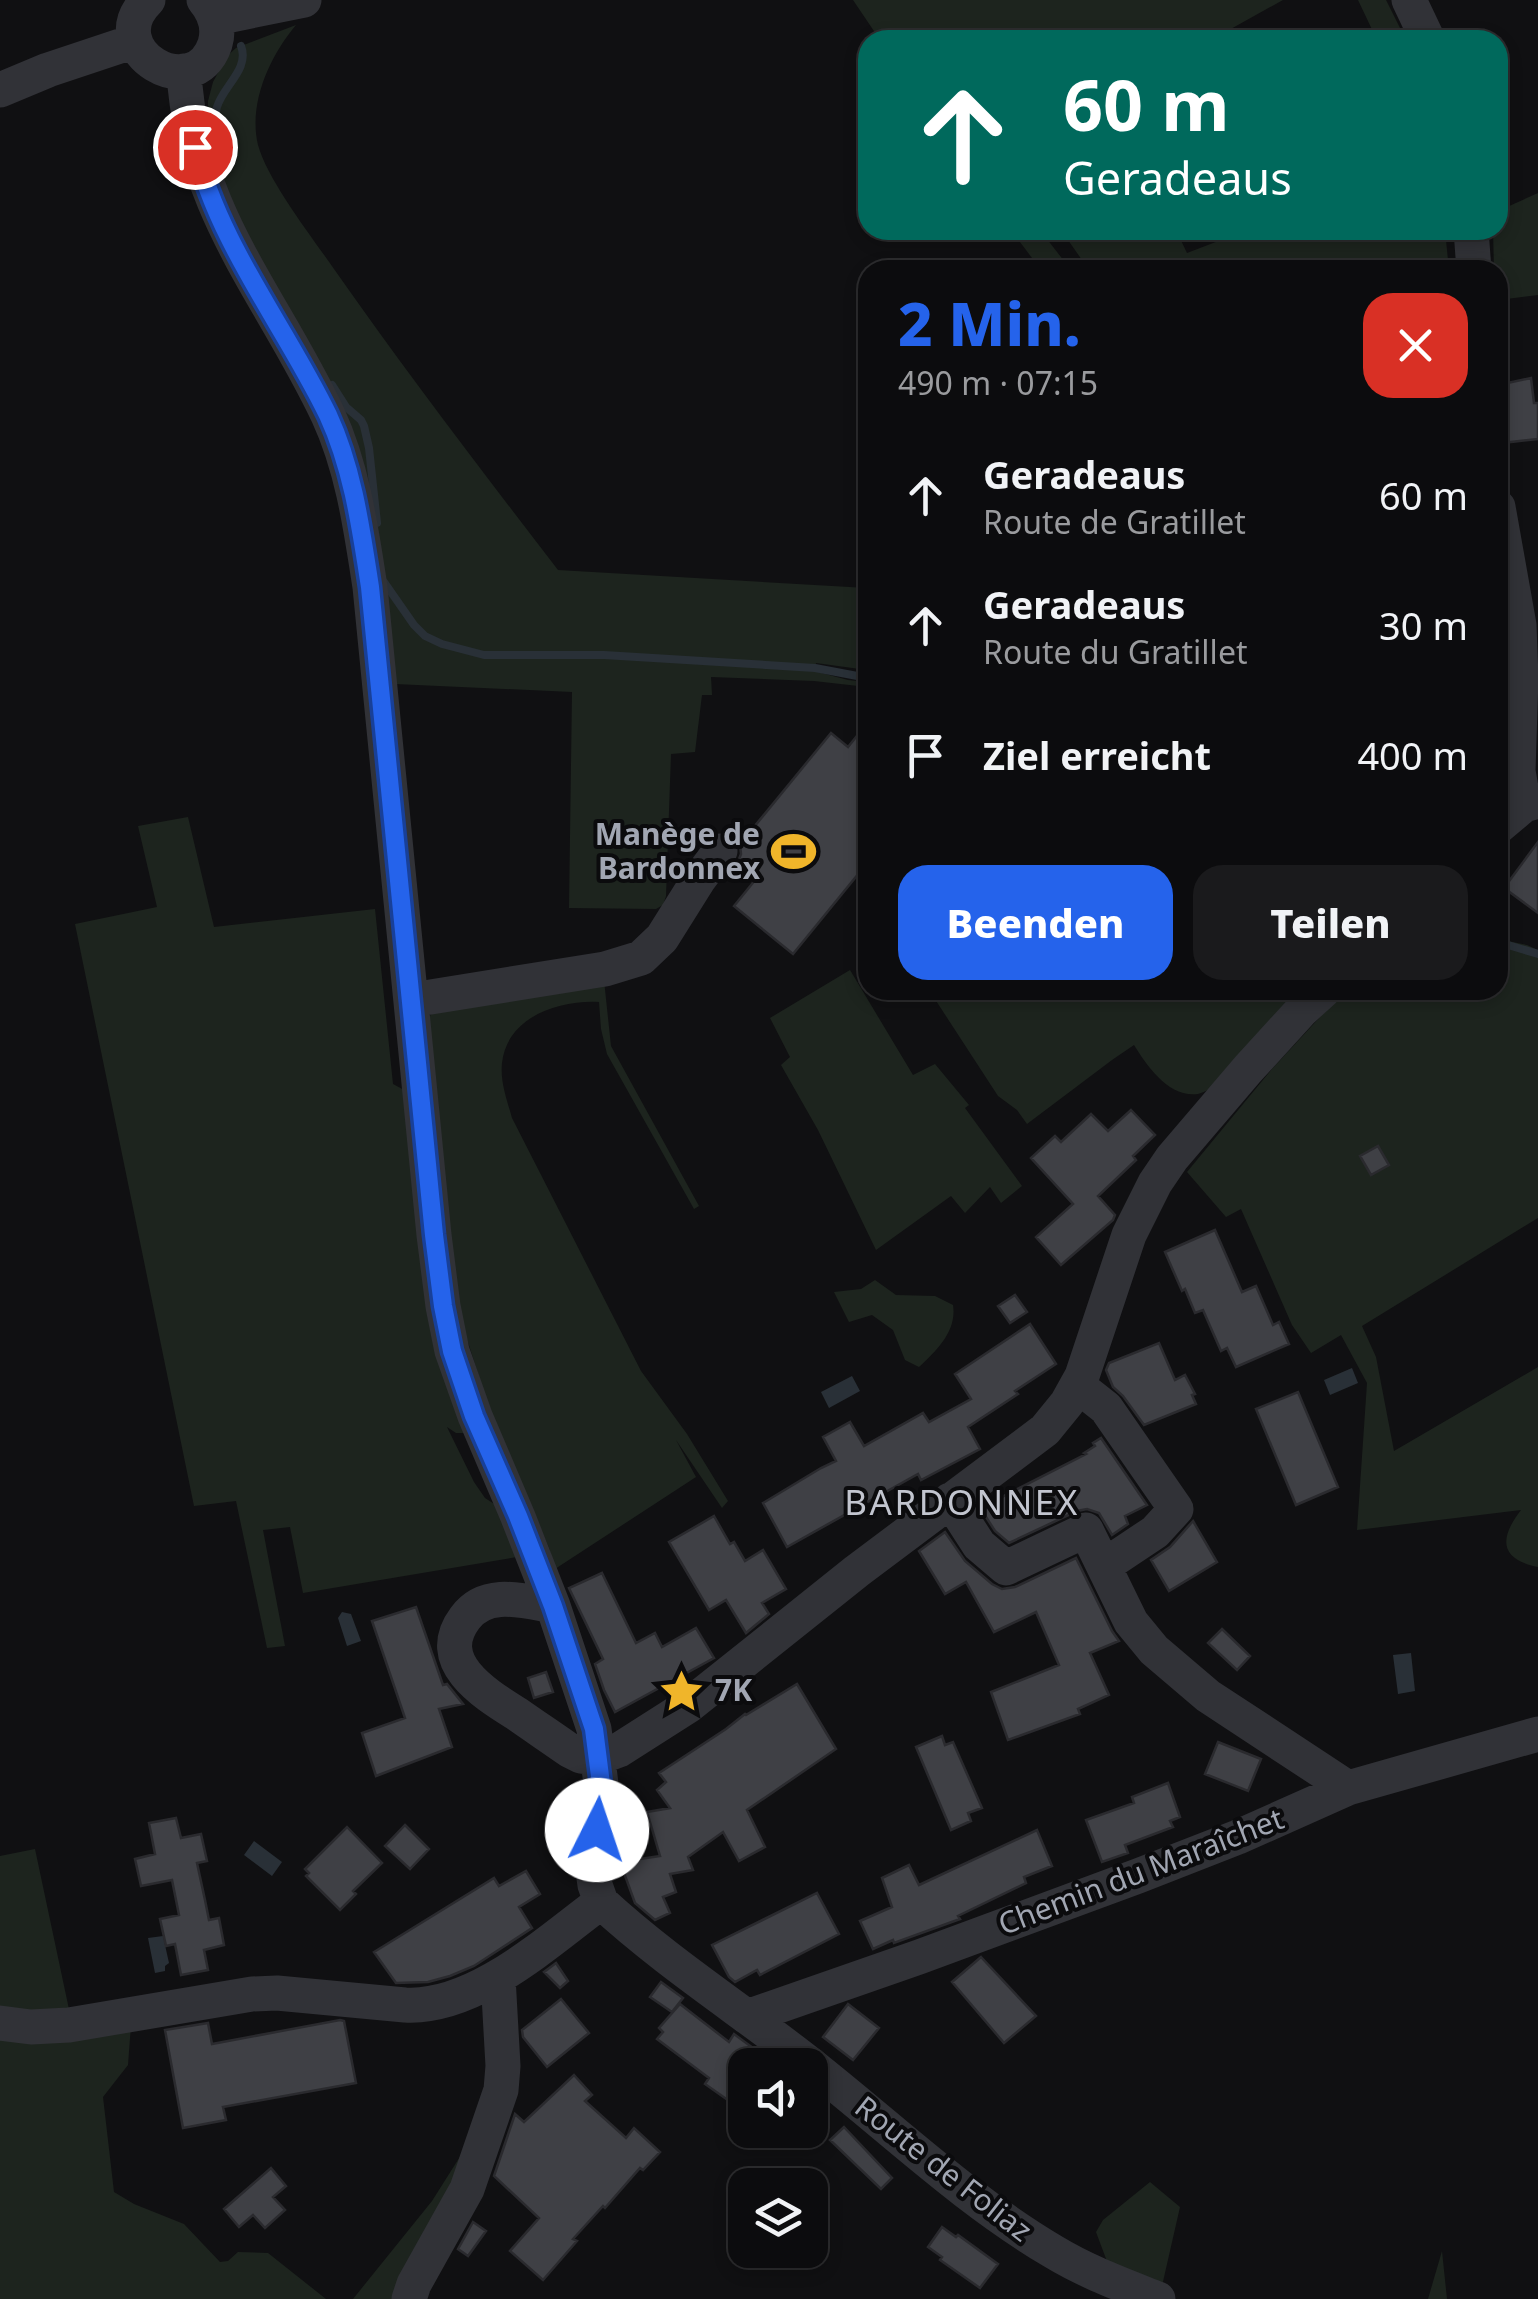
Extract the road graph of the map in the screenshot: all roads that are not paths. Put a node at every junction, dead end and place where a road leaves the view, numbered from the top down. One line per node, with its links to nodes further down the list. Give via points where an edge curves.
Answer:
1 (304, 0): 4 (street)
2 (1409, 0): 5 (street)
3 (145, 2): 6 (street, via 135,22)
4 (210, 9): 7 (street, via 217,34 213,50)
5 (1423, 30)
6 (136, 41): 7 (street, via 156,68); 8 (street)
7 (184, 71): 12 (street, via 190,127 213,202 330,420 358,512)
8 (0, 90)
9 (1508, 563): 10 (street, via 1519,625)
10 (1520, 811)
11 (720, 851): 12 (street, via 662,938 641,958 605,970)
12 (412, 1000): 17 (street, via 449,1336 474,1416)
13 (1314, 1000): 14 (street, via 1248,1068 1155,1182 1128,1235)
14 (1076, 1388): 15 (street, via 1044,1430); 16 (street, via 1106,1408 1176,1509)
15 (950, 1500): 16 (street, via 979,1545 1006,1568 1086,1530); 19 (street, via 688,1706)
16 (1104, 1566): 20 (street, via 1131,1622 1154,1650 1208,1696)
17 (553, 1606): 19 (street); 19 (street, via 483,1603 464,1618 457,1658 489,1696 569,1750)
18 (1538, 1734): 20 (street, Chemin du Maraîchet)
19 (598, 1758): 21 (street, via 593,1871)
20 (1348, 1788): 23 (street, Chemin du Maraîchet, via 1138,1876)
21 (601, 1902): 22 (street); 23 (street, Route de Foliaz)
22 (498, 1977): 24 (street, via 421,2006 252,1994 70,2025); 26 (street, via 501,2090 466,2189)
23 (746, 2016): 25 (street, Route de Foliaz)
24 (0, 2023)
25 (1095, 2285): 27 (street, Route de Foliaz)
26 (408, 2299)
27 (1158, 2299)

